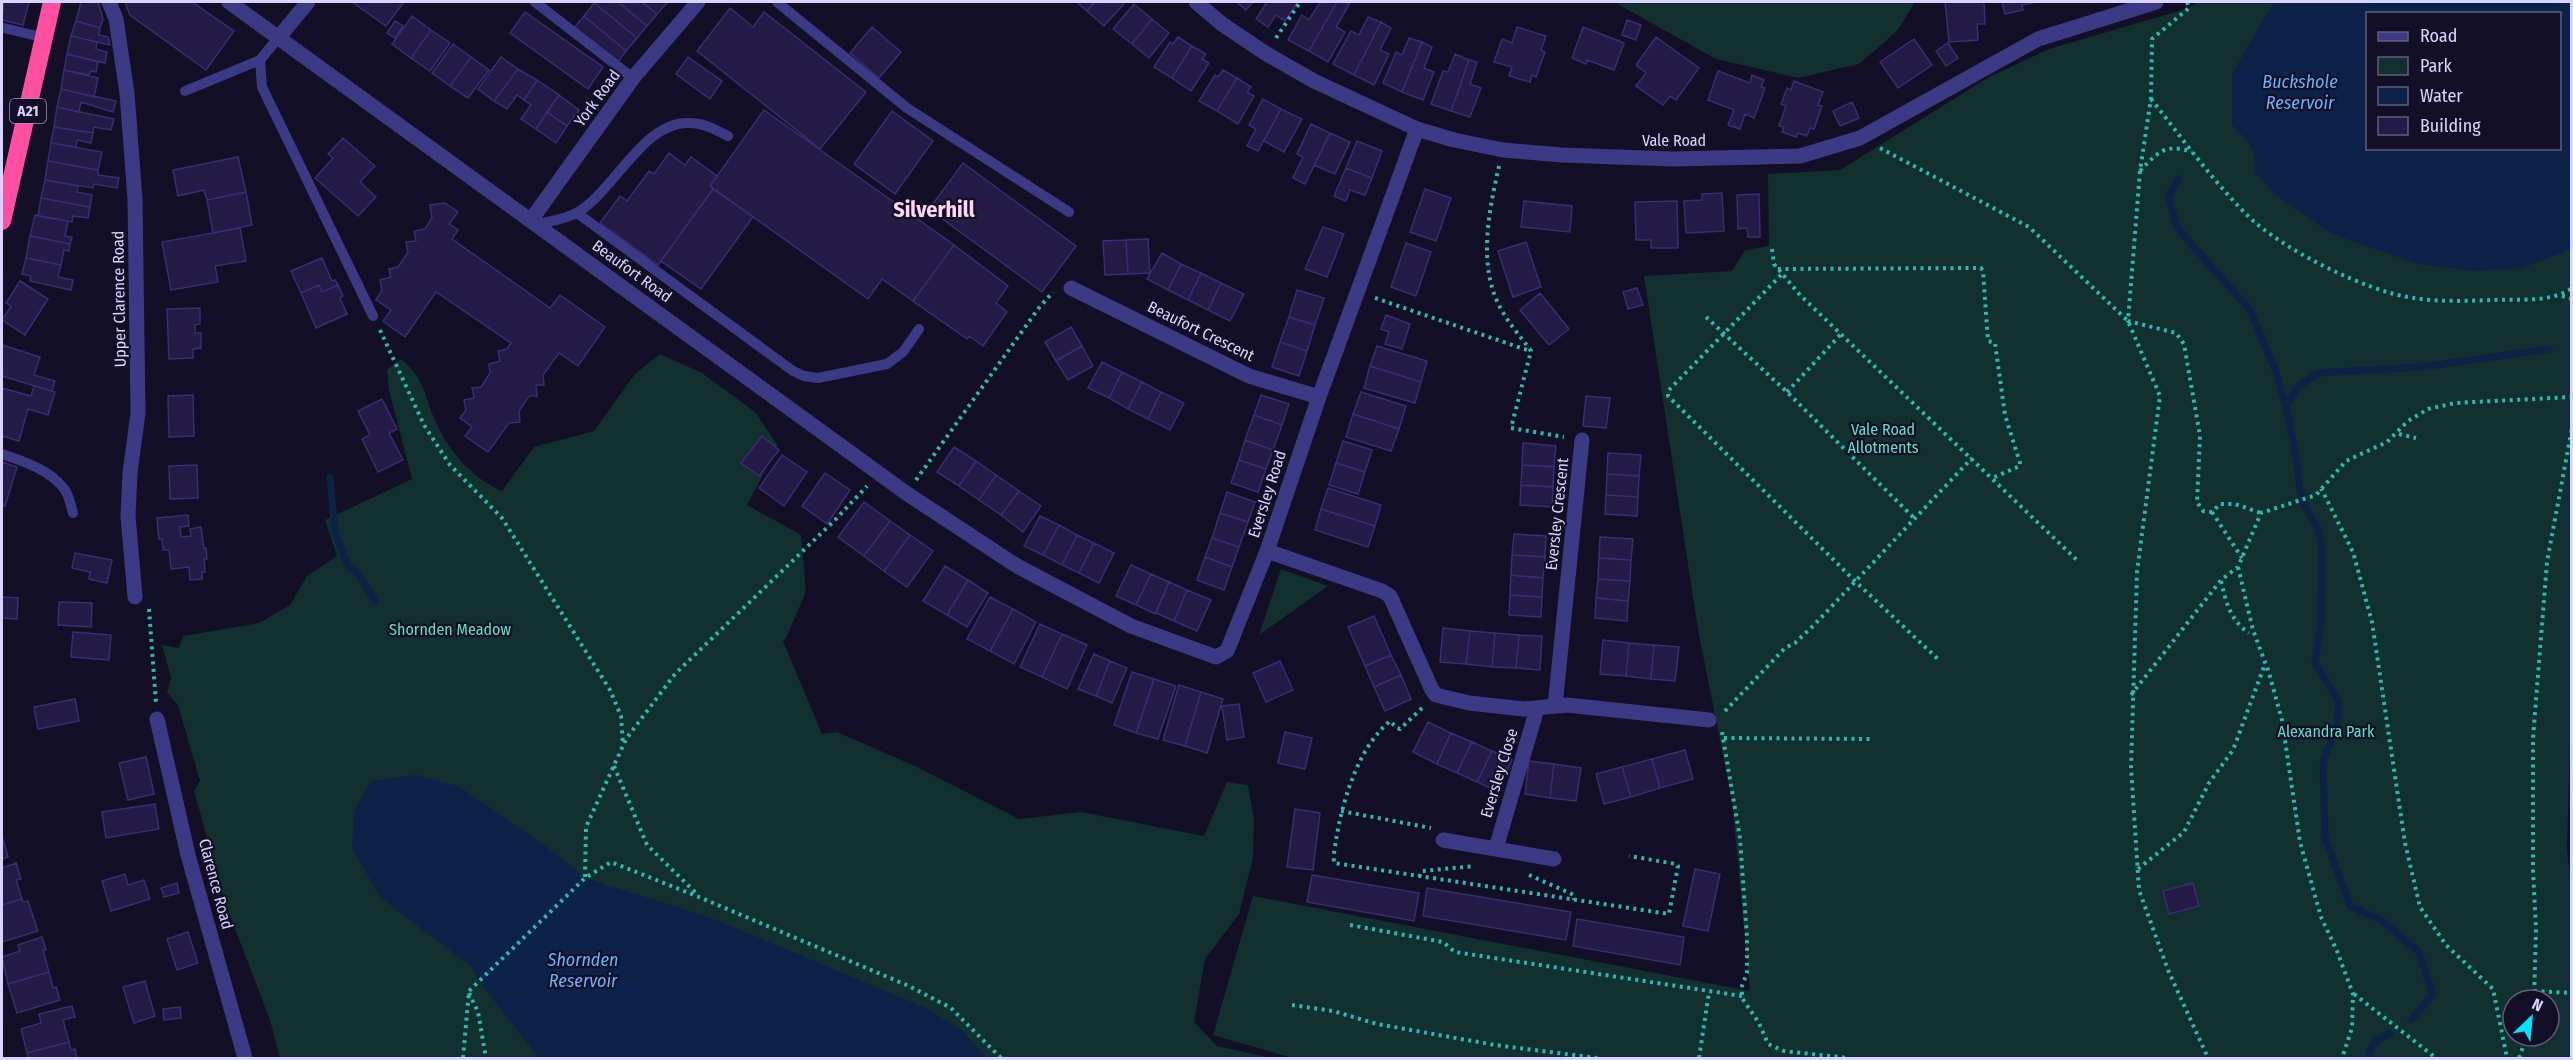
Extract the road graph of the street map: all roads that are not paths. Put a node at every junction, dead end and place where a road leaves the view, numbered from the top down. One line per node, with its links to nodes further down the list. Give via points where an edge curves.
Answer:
1 (52, 2): 12 (highway, A21)
2 (109, 2): 31 (street, Upper Clarence Road, via 116,19 127,93 135,199 138,413 128,516)
3 (229, 2): 11 (street, Beaufort Road)
4 (308, 2): 11 (street)
5 (535, 2): 14 (lane)
6 (698, 2): 14 (street, York Road)
7 (777, 2): 19 (lane, via 907,108)
8 (1196, 2): 16 (street, Vale Road, via 1265,53 1314,81)
9 (2156, 2): 16 (street, Vale Road, via 2038,39 1860,138 1800,156 1673,159 1561,155 1503,150)
10 (4, 28): 12 (lane)
11 (279, 37): 13 (lane); 21 (street, Beaufort Road)
12 (45, 38): 20 (highway, A21)
13 (260, 60): 15 (lane); 23 (lane, via 262,87)
14 (633, 78): 21 (street, York Road)
15 (185, 91)
16 (1417, 129): 25 (street, Eversley Road)
17 (728, 136): 18 (lane, via 706,125 687,122 666,128 648,140 599,195)
18 (577, 213): 21 (lane); 24 (lane, via 804,376 818,378 887,364 903,352)
19 (1069, 213)
20 (2, 221)
21 (535, 222): 30 (street, Beaufort Road, via 878,474)
22 (1071, 288): 25 (street, Beaufort Crescent, via 1249,376)
23 (374, 316)
24 (919, 328)
25 (1318, 397): 29 (street, Eversley Road)
26 (1582, 440): 32 (street, Eversley Crescent)
27 (2, 454): 28 (lane, via 29,463 49,476 65,490)
28 (73, 513)
29 (1267, 551): 30 (street, Eversley Road, via 1227,651 1216,657 1131,626); 33 (street, via 1390,597 1436,695 1469,703)
30 (1017, 566)
31 (134, 593)
32 (1555, 706): 33 (street); 35 (street)
33 (1537, 709): 37 (street, Eversley Close)
34 (157, 718): 39 (street, Clarence Road, via 188,855)
35 (1715, 718)
36 (1450, 842): 37 (street)
37 (1496, 848): 38 (street)
38 (1554, 859)
39 (245, 1059)

